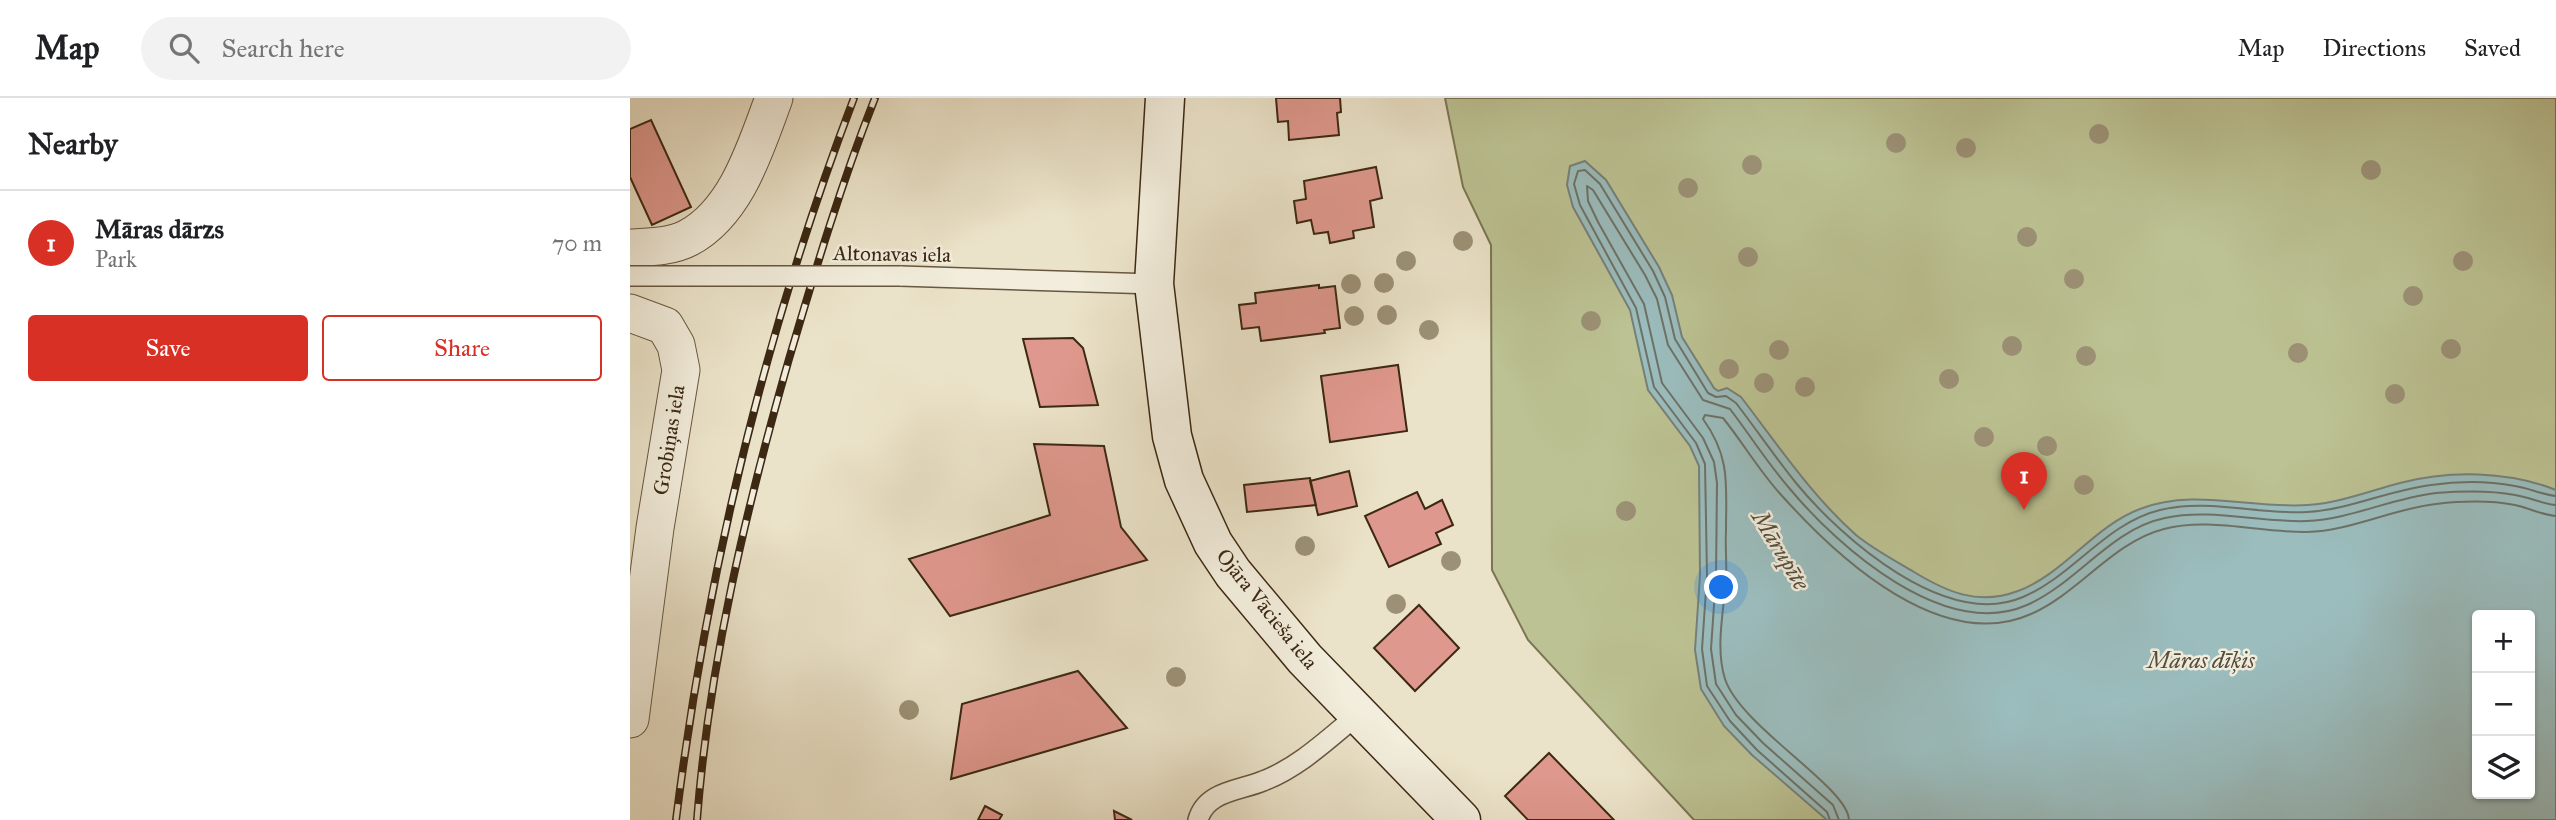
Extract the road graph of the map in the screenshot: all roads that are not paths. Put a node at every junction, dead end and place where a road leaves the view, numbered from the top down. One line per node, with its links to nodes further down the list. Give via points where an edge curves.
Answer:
1 (774, 98): 3 (street, via 743,174 718,215 688,238)
2 (1165, 98): 5 (street, Ojāra Vācieša iela)
3 (630, 248)
4 (630, 276): 5 (lane, Altonavas iela, bridge, via 901,276)
5 (1154, 284): 7 (street, Ojāra Vācieša iela, via 1172,436 1198,513 1233,573 1306,659)
6 (630, 313): 8 (street, Grobiņas iela, via 665,326 676,345 681,370)
7 (1360, 713): 9 (lane, via 1313,752 1266,780 1210,800 1201,808); 10 (street, Ojāra Vācieša iela)
8 (630, 719)
9 (1198, 820)
10 (1461, 820)

